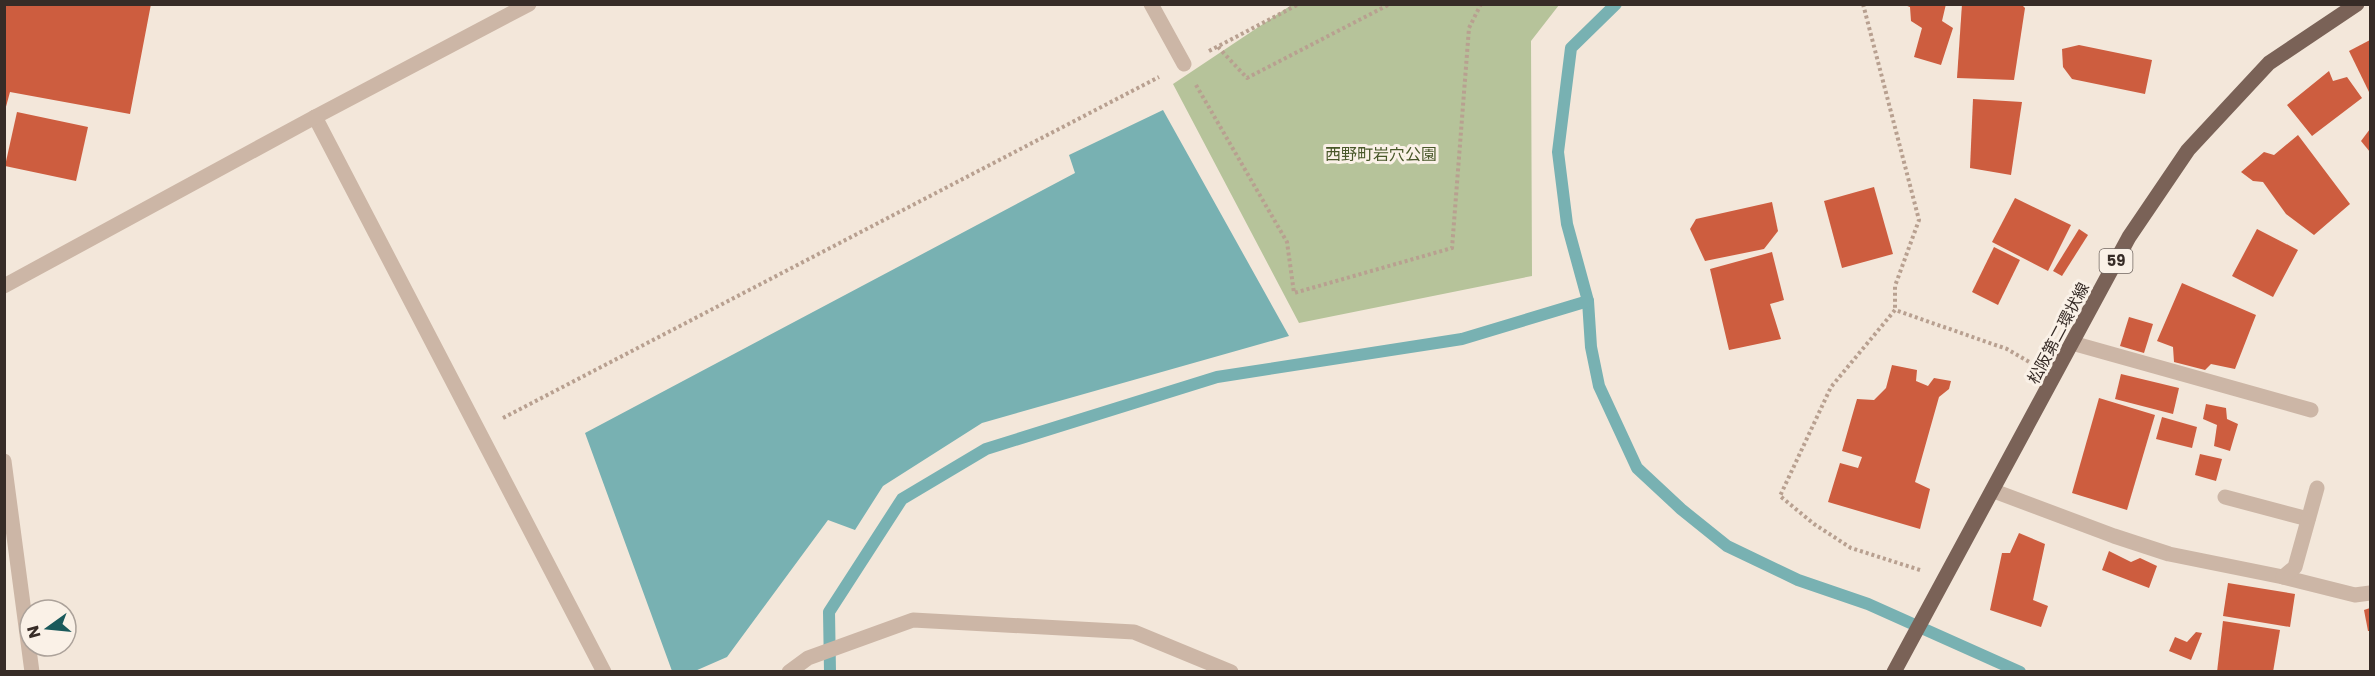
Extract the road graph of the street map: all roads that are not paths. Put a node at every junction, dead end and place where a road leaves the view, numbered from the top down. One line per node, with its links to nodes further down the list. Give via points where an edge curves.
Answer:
1 (529, 4): 5 (street)
2 (1151, 4): 4 (street)
3 (2357, 4): 7 (main road, 松阪第二環状線 / 59, via 2270,63 2188,150 2129,237)
4 (1184, 64)
5 (315, 117): 6 (street); 17 (street)
6 (4, 286)
7 (2072, 343): 8 (street); 11 (main road, 松阪第二環状線 / 59)
8 (2311, 410)
9 (4, 461): 16 (street)
10 (2317, 488): 13 (street)
11 (1994, 491): 14 (street, via 2169,554); 20 (main road, 松阪第二環状線 / 59)
12 (2225, 497): 13 (street)
13 (2308, 519): 14 (street, via 2295,567)
14 (2283, 577): 15 (street, via 2355,595)
15 (2370, 593)
16 (32, 672)
17 (604, 672)
18 (789, 672): 19 (street, via 808,658 914,620 1134,632)
19 (1231, 672)
20 (1894, 672)

